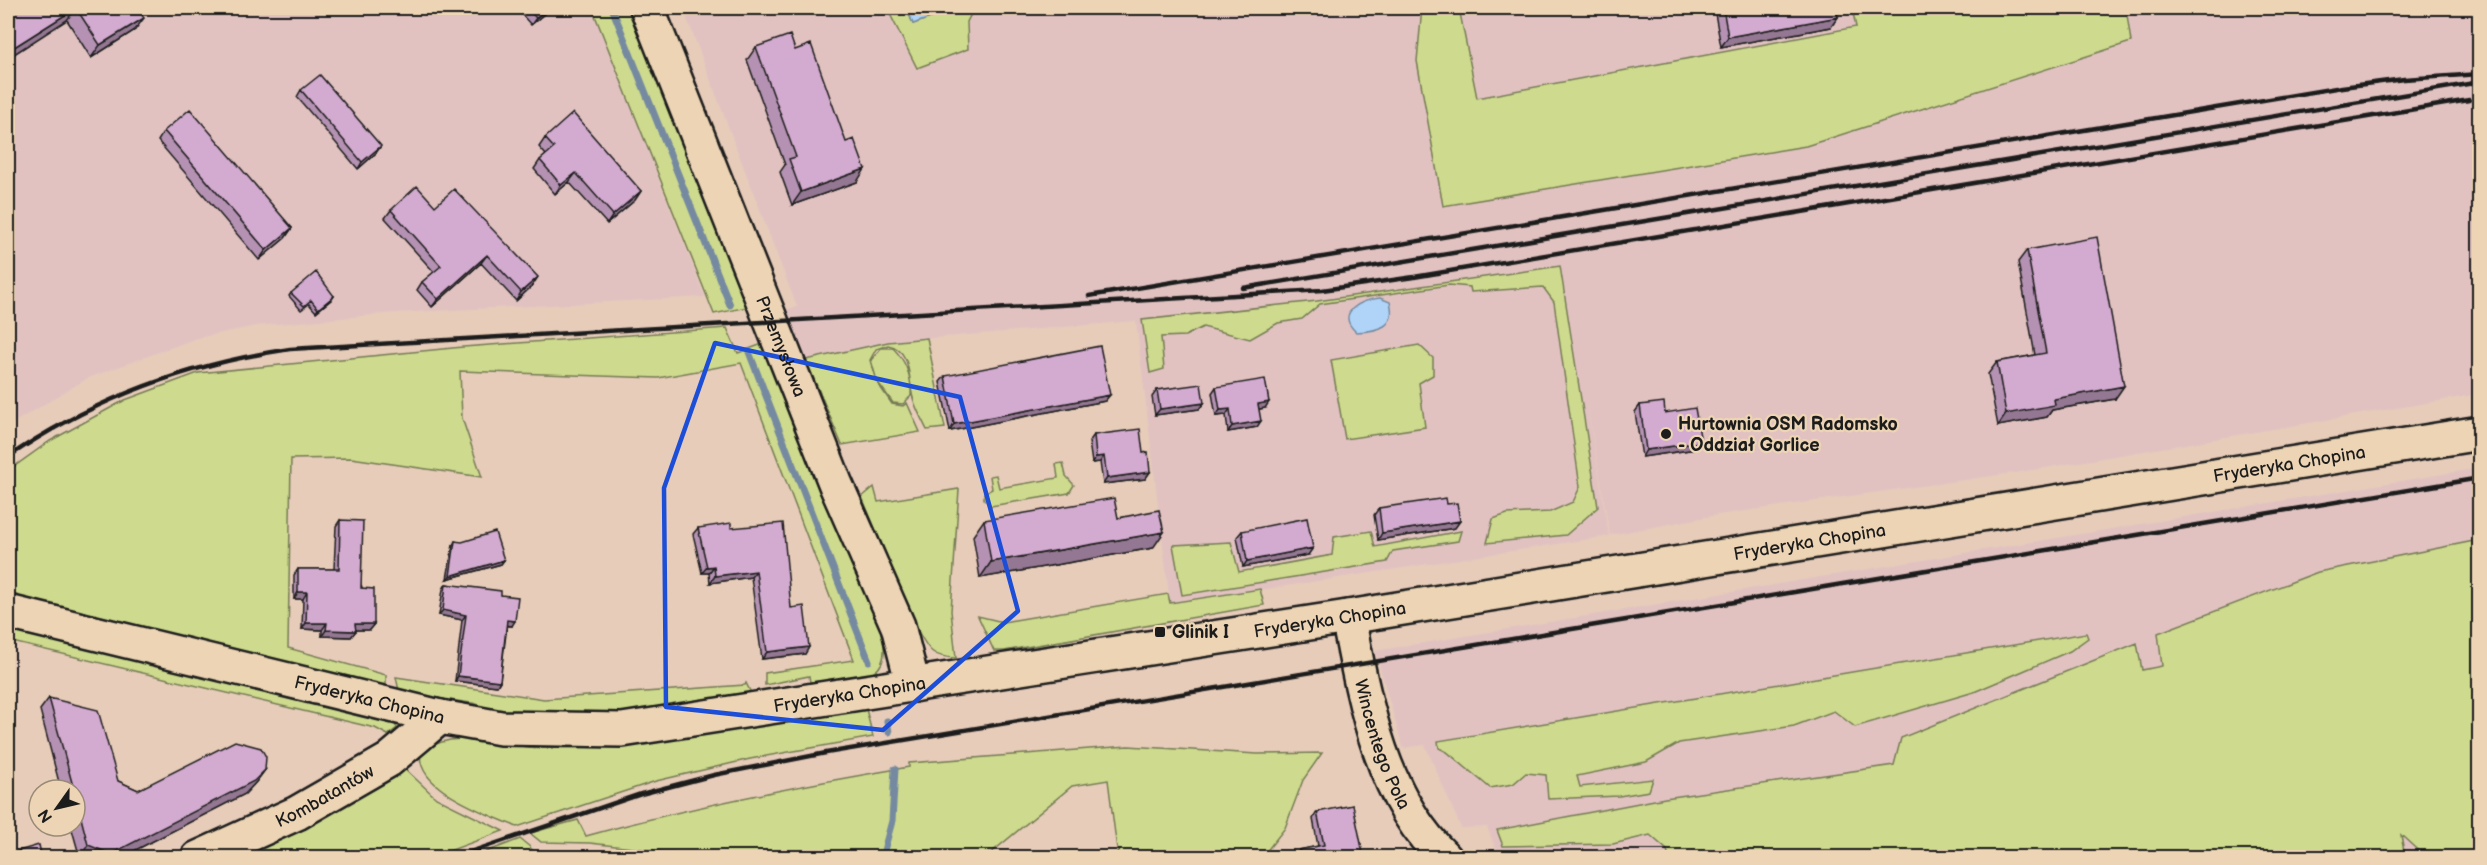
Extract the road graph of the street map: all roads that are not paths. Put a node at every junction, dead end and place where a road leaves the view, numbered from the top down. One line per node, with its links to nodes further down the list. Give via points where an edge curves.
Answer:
1 (647, 8): 5 (street, Przemysłowa, via 836,485 898,626)
2 (2480, 433): 4 (street, Fryderyka Chopina)
3 (8, 612): 6 (street, Fryderyka Chopina)
4 (1348, 617): 5 (street, Fryderyka Chopina); 8 (street, Wincentego Pola, via 1370,717 1393,781 1428,842)
5 (913, 685): 6 (street, Fryderyka Chopina, via 622,730 501,728)
6 (440, 717): 7 (street, Kombatantów, via 379,766 297,813)
7 (198, 858)
8 (1446, 858)

